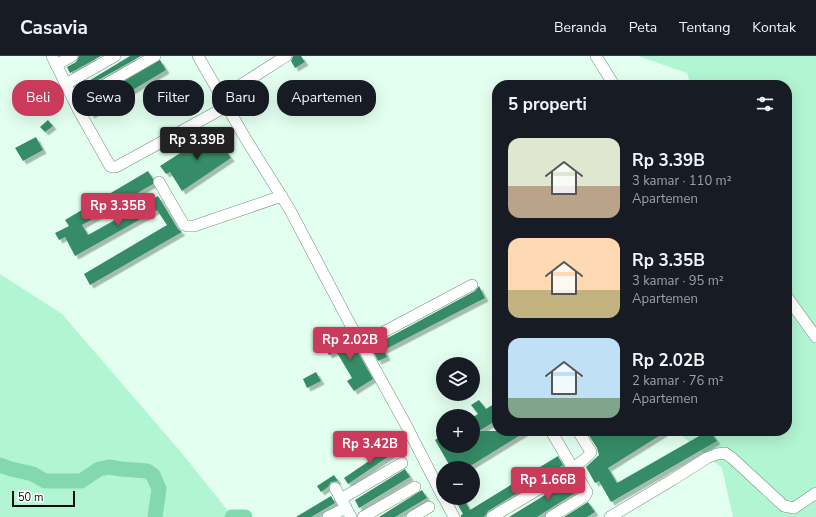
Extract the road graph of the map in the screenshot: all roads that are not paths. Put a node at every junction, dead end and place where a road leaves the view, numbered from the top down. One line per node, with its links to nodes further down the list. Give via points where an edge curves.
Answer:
1 (72, 56): 7 (street)
2 (115, 56): 12 (street)
3 (155, 56): 8 (street)
4 (198, 56): 9 (street)
5 (286, 56): 10 (street)
6 (596, 56): 11 (street)
7 (54, 60): 12 (street)
8 (113, 80)
9 (212, 80)
10 (253, 80)
11 (611, 80)
12 (66, 84): 13 (street)
13 (72, 96)
14 (212, 109): 15 (street, via 116,167 110,166)
15 (83, 116)
16 (233, 116): 18 (street)
17 (159, 182): 18 (street, via 184,225 188,226)
18 (282, 196): 22 (street)
19 (472, 285): 22 (street)
20 (792, 304): 21 (street)
21 (816, 338)
22 (360, 344): 27 (street)
23 (554, 436): 26 (street)
24 (581, 436): 26 (street, via 591,452)
25 (402, 463): 33 (street)
26 (572, 468): 38 (street); 39 (street, via 587,492 585,496)
27 (436, 483)
28 (415, 487): 35 (street)
29 (335, 488): 33 (street)
30 (816, 493): 40 (street, via 794,508 784,506 725,453 706,458)
31 (447, 505): 37 (street)
32 (429, 507): 36 (street)
33 (346, 508): 34 (street)
34 (328, 517)
35 (363, 517)
36 (412, 517)
37 (454, 517)
38 (492, 517)
39 (551, 517)
40 (610, 517)

